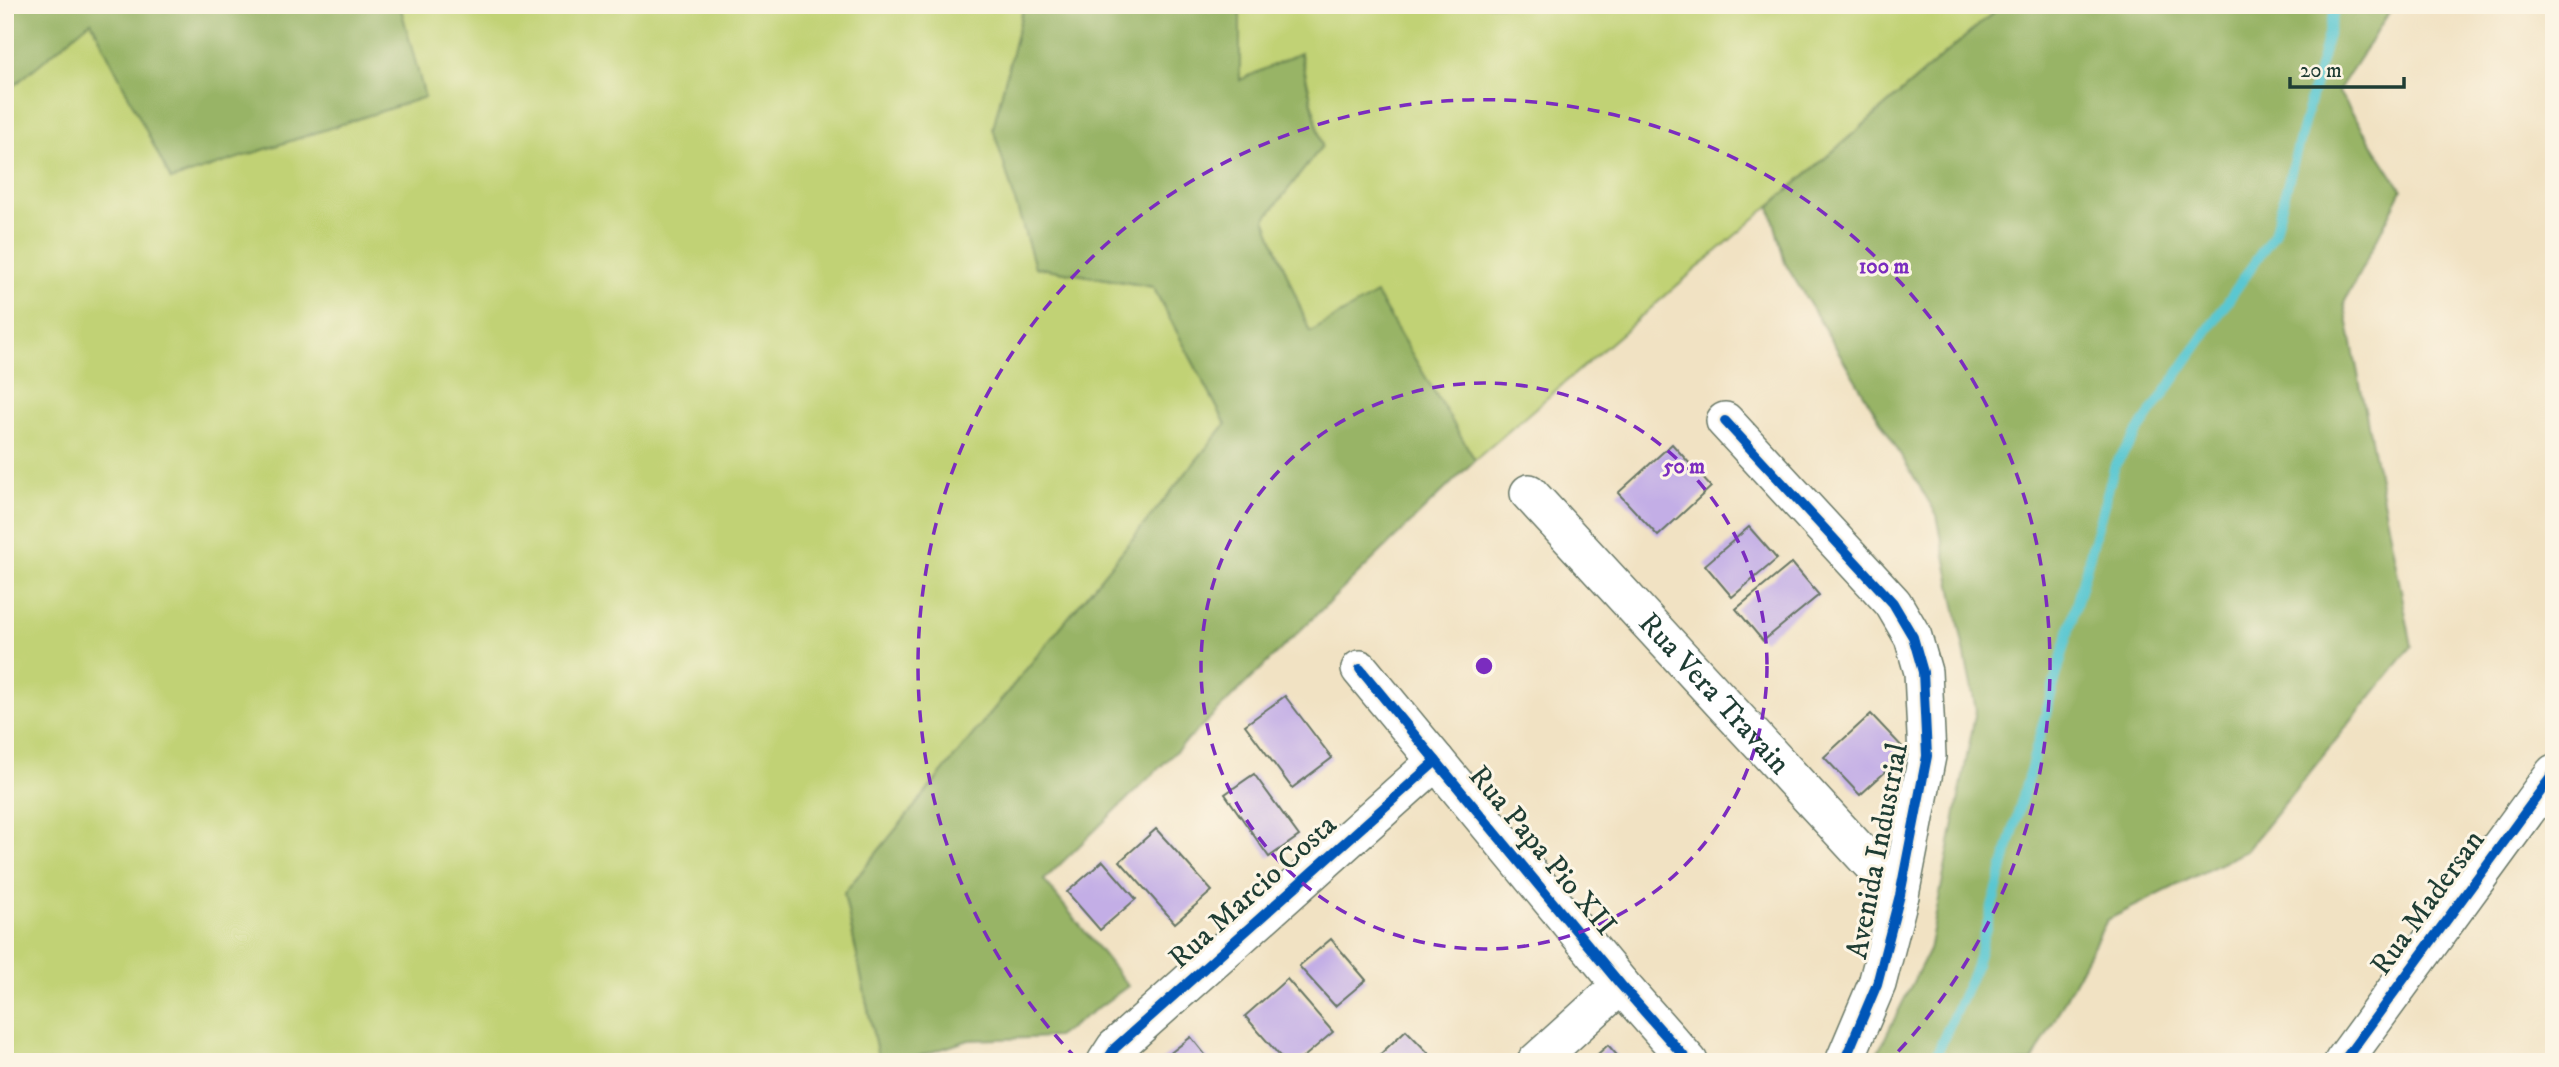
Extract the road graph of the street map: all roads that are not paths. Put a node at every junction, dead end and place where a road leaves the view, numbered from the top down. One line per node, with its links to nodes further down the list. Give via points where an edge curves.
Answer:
1 (1725, 421): 6 (street, Avenida Industrial, via 1893,603 1913,637 1923,672 1927,756)
2 (1529, 493): 6 (street, Rua Vera Travain)
3 (1360, 669): 4 (street, Rua Papa Pio XII)
4 (1436, 761): 7 (street, Rua Papa Pio XII); 8 (street, Rua Marcio Costa, via 1115,1048)
5 (2554, 773): 12 (street, Rua Madersan)
6 (1900, 895): 11 (street, Avenida Industrial, via 1877,984)
7 (1621, 985): 9 (street); 10 (street, Rua Papa Pio XII)
8 (1107, 1062)
9 (1536, 1062)
10 (1689, 1062)
11 (1844, 1062)
12 (2343, 1062)

